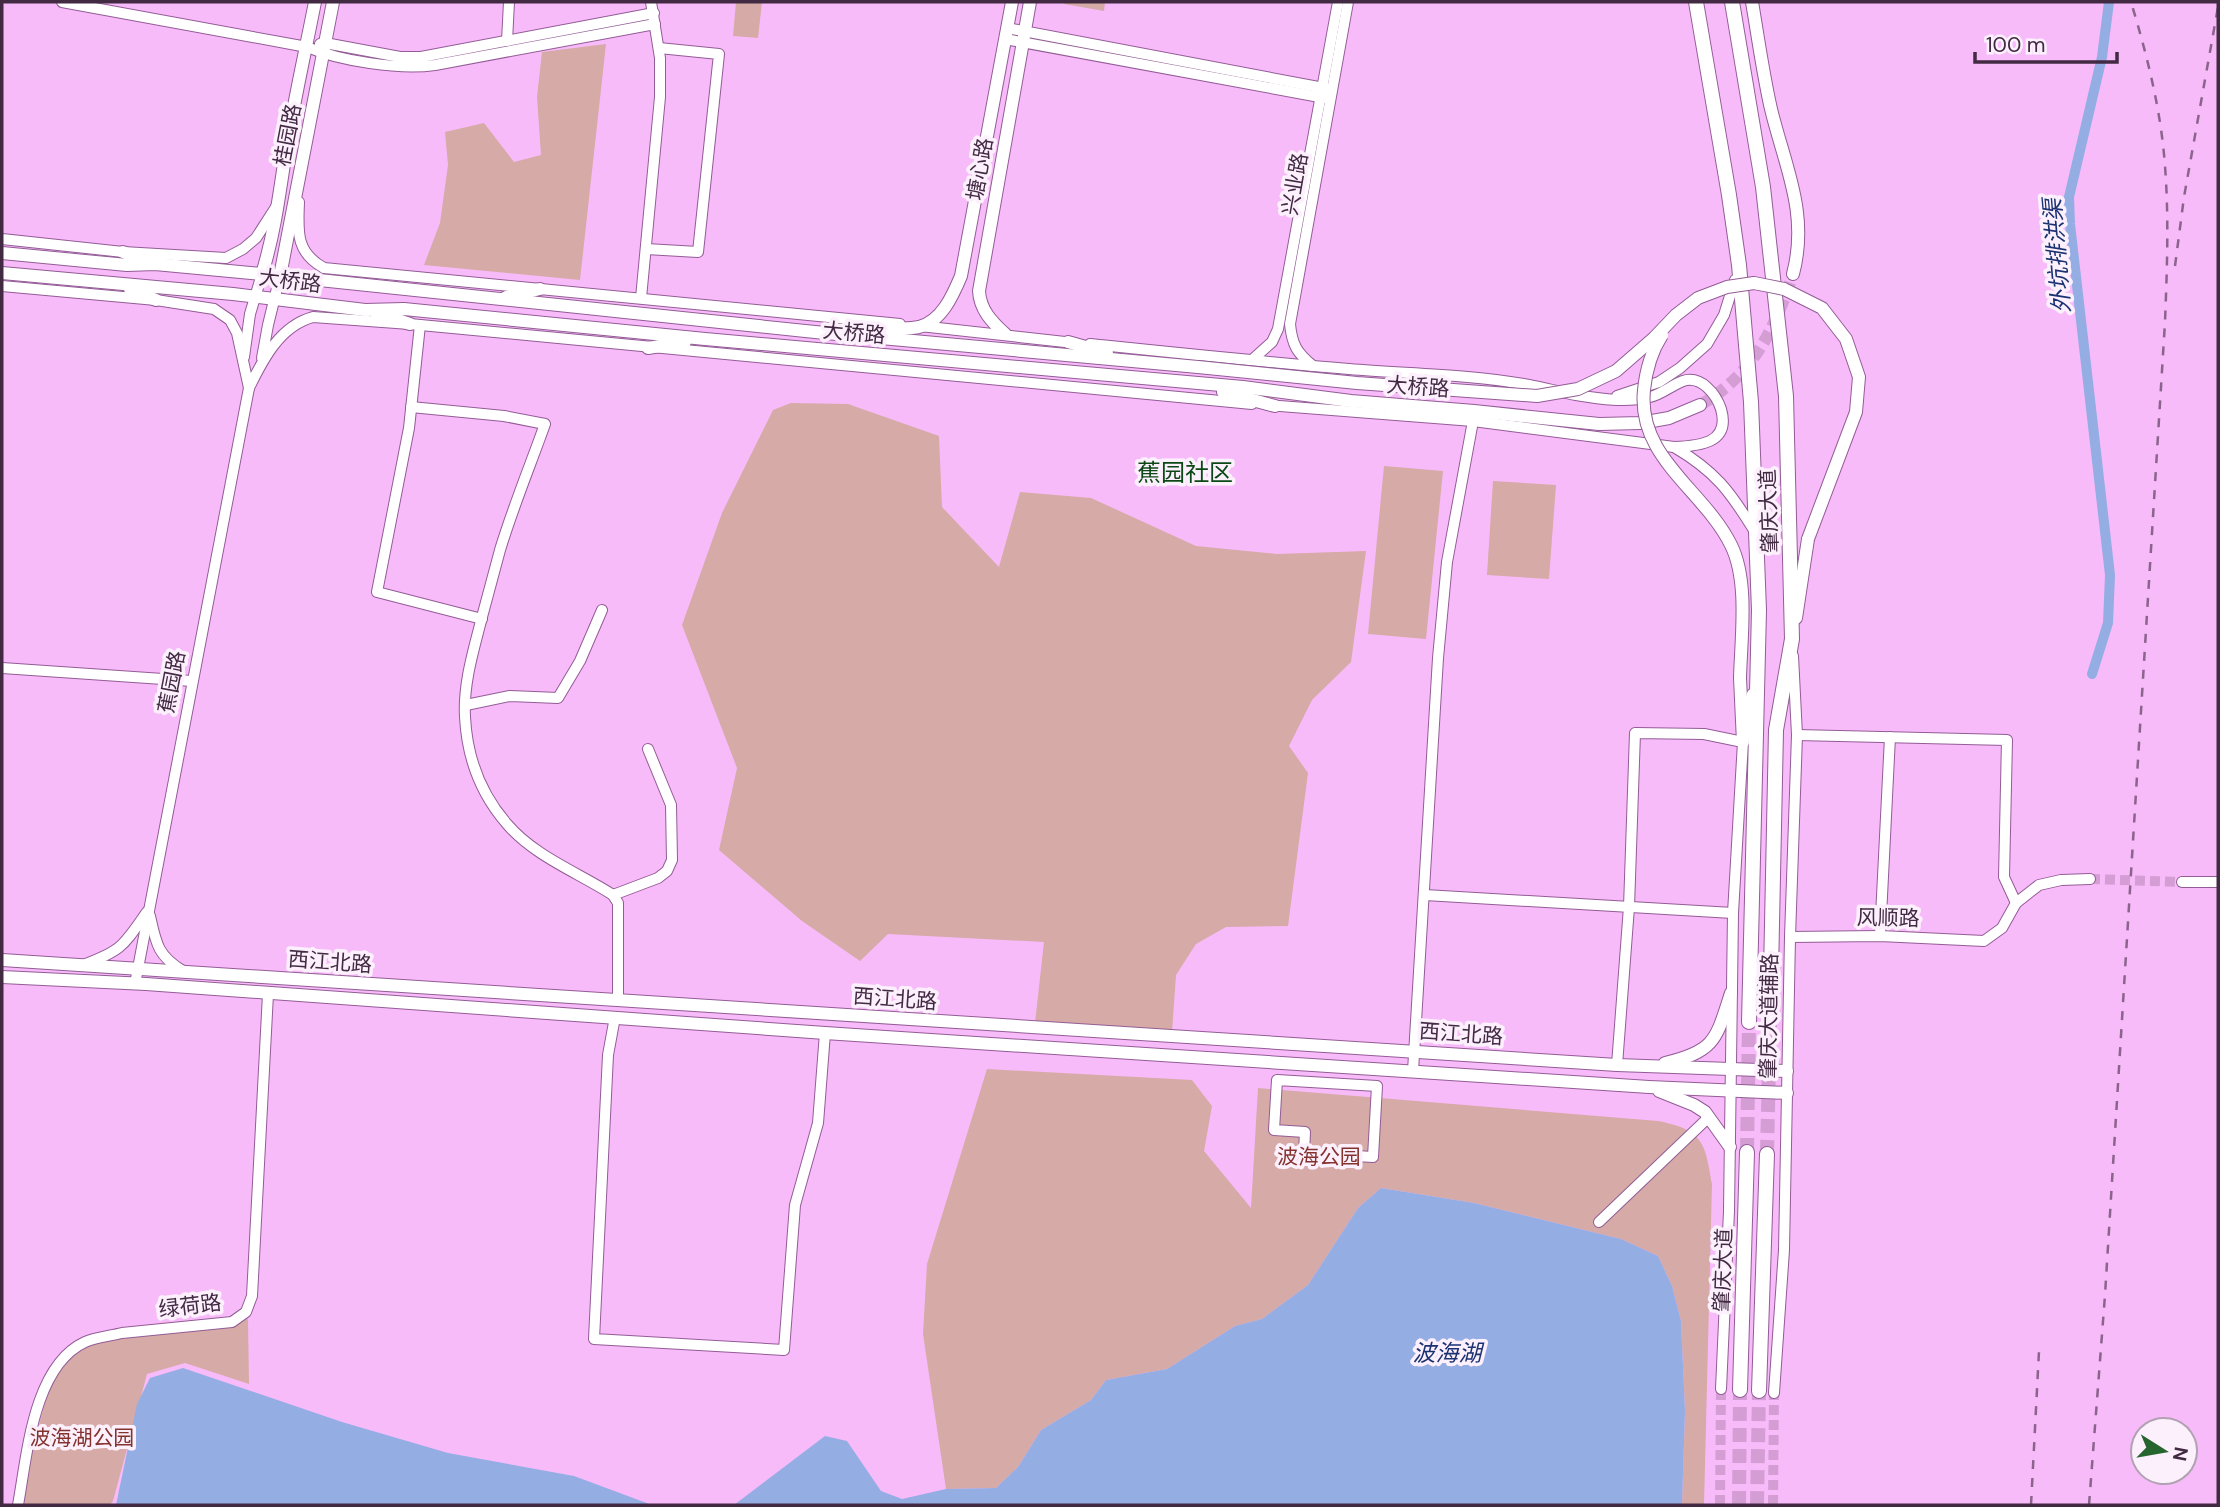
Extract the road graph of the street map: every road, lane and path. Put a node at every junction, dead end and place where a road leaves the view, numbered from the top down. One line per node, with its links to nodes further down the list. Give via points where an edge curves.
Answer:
1 (62, 2): 16 (street)
2 (315, 2): 16 (main road, 桂园路)
3 (333, 2): 18 (main road, 桂园路)
4 (509, 2): 15 (street)
5 (1012, 2): 13 (main road, 塘心路)
6 (1030, 2): 14 (main road, 塘心路)
7 (1338, 2): 19 (street, 兴业路)
8 (1348, 2): 19 (street, 兴业路)
9 (1696, 2): 27 (highway, 肇庆大道)
10 (1732, 2): 66 (highway, 肇庆大道, via 1763,187 1786,396)
11 (1752, 2): 30 (main road, via 1771,109 1800,223)
12 (654, 13): 15 (street); 17 (street); 18 (street, via 424,66 400,66)
13 (1006, 33): 14 (street); 44 (main road, 塘心路, via 961,276 951,300)
14 (1023, 37): 19 (street); 46 (main road, 塘心路, via 979,291 979,303)
15 (507, 41): 18 (street, via 411,57)
16 (306, 47): 18 (street); 21 (main road, 桂园路)
17 (659, 48): 23 (street, via 660,97); 23 (street, via 719,54 698,252)
18 (324, 49): 20 (main road, 桂园路)
19 (1326, 94): 50 (street, 兴业路, via 1278,328 1272,342); 54 (street, 兴业路, via 1290,324 1299,355)
20 (299, 182): 32 (main road, 桂园路); 35 (street, via 299,242 324,268)
21 (280, 202): 24 (street, via 256,238 226,258); 29 (main road, 桂园路)
22 (2, 239): 24 (street)
23 (646, 249): 37 (street)
24 (123, 252): 26 (main road)
25 (2, 253): 26 (main road, 大桥路)
26 (155, 264): 29 (main road, 大桥路)
27 (1739, 265): 57 (street, via 1724,315 1707,344 1659,382); 63 (highway, 肇庆大道)
28 (2, 273): 31 (main road, 大桥路)
29 (262, 274): 32 (main road, 大桥路); 36 (street)
30 (1793, 274)
31 (32, 276): 33 (main road); 34 (main road, 大桥路)
32 (280, 276): 38 (street); 39 (main road, 大桥路)
33 (2, 284): 40 (street)
34 (120, 284): 36 (main road, 大桥路); 40 (main road)
35 (540, 289): 37 (street); 39 (main road)
36 (255, 297): 38 (main road, 大桥路); 53 (street)
37 (641, 298): 44 (street)
38 (274, 299): 41 (main road, 大桥路); 51 (street)
39 (498, 299): 45 (main road, 大桥路)
40 (156, 300): 53 (street, via 214,309 230,320)
41 (365, 310): 43 (main road); 47 (main road, 大桥路, via 404,309)
42 (1676, 314): 52 (main road, 大桥路, bridge, via 1616,371 1578,389 1537,396); 66 (main road, bridge, via 1698,298 1754,283 1784,289 1822,308 1846,339 1859,377 1856,412 1808,539); 73 (main road, bridge, via 1646,369 1642,406 1652,441 1710,513 1731,545 1740,574)
43 (415, 325): 49 (street); 51 (street, via 303,319); 60 (street)
44 (921, 326): 45 (main road); 46 (street)
45 (815, 332): 52 (main road, 大桥路)
46 (1005, 334): 48 (street)
47 (705, 339): 49 (main road); 55 (main road, 大桥路)
48 (1068, 342): 50 (street); 52 (main road)
49 (648, 348): 59 (street)
50 (1252, 360): 54 (street)
51 (262, 361): 56 (street)
52 (1137, 362)
53 (243, 366): 56 (street)
54 (1313, 366): 57 (street, via 1491,380)
55 (1164, 382): 58 (main road, 大桥路, via 1599,424 1669,418); 59 (main road)
56 (248, 387): 69 (street, 蕉园路)
57 (1607, 400): 62 (street, via 1651,397 1691,379 1705,384 1722,414 1719,432 1702,446)
58 (1700, 405)
59 (1275, 406): 61 (street)
60 (411, 407): 65 (street, via 377,592); 65 (street, via 545,424 500,548)
61 (1473, 421): 62 (street); 79 (street, via 1447,562)
62 (1674, 447): 63 (street, via 1725,486)
63 (1756, 532): 67 (highway, 肇庆大道)
64 (602, 610): 70 (street, via 558,698 510,696)
65 (482, 619): 70 (street, via 467,678)
66 (1793, 639): 71 (street, 肇庆大道辅路); 101 (highway, 肇庆大道, via 1776,730)
67 (1758, 661): 73 (street, 肇庆大道辅路); 102 (highway, 肇庆大道)
68 (2, 668): 69 (street)
69 (192, 681): 82 (street, 蕉园路)
70 (466, 705): 78 (street, via 471,761 484,793 508,826 536,849)
71 (1797, 735): 72 (street); 85 (street, 肇庆大道辅路)
72 (1889, 737): 80 (street, via 2007,740 2004,877); 84 (street)
73 (1743, 742): 81 (street, via 1704,734 1635,733); 83 (street, 肇庆大道辅路)
74 (648, 749): 78 (street, via 671,805 672,860 658,878)
75 (2090, 879): 80 (street, via 2039,885)
76 (2182, 882): 77 (street)
77 (2218, 882)
78 (613, 895): 98 (street, via 618,903)
79 (1425, 895): 81 (street); 105 (street)
80 (2016, 903): 84 (street, 风顺路, via 2002,928 1984,941)
81 (1629, 907): 83 (street); 106 (street)
82 (148, 910): 88 (street, via 117,951); 89 (street, 蕉园路); 90 (street, via 161,954)
83 (1733, 913): 96 (street, 肇庆大道辅路)
84 (1880, 936): 85 (street, 风顺路)
85 (1790, 937): 110 (street, 肇庆大道辅路)
86 (2, 960): 87 (main road, 西江北路)
87 (32, 962): 88 (main road, 西江北路); 93 (main road)
88 (82, 965): 89 (main road, 西江北路)
89 (138, 969): 90 (main road, 西江北路); 94 (street, 蕉园路)
90 (185, 972): 91 (main road, 西江北路)
91 (209, 974): 95 (main road); 98 (main road, 西江北路)
92 (2, 976): 93 (main road, 西江北路)
93 (31, 978): 94 (main road, 西江北路)
94 (135, 984): 95 (main road, 西江北路)
95 (207, 988): 97 (main road, 西江北路)
96 (1731, 993): 107 (main road, via 1716,1037 1707,1046 1695,1054); 108 (street, 肇庆大道辅路)
97 (268, 994): 99 (main road, 西江北路); 123 (street, 绿荷路, via 252,1296 246,1312 232,1322 122,1333 84,1342 64,1358 46,1382 33,1420)
98 (618, 1000): 100 (main road, 西江北路)
99 (615, 1017): 103 (main road, 西江北路); 103 (street, via 608,1055 594,1339 785,1350 795,1205 818,1123)
100 (903, 1019): 104 (main road); 105 (main road, 西江北路)
101 (1770, 1021)
102 (1749, 1022)
103 (825, 1033): 104 (main road, 西江北路)
104 (902, 1037): 109 (main road, 西江北路)
105 (1413, 1050): 106 (main road, 西江北路); 109 (street)
106 (1618, 1065): 107 (main road, 西江北路)
107 (1649, 1066): 108 (main road, 西江北路); 111 (main road)
108 (1730, 1069): 110 (main road, 西江北路); 112 (street, 肇庆大道辅路)
109 (1413, 1071): 111 (main road, 西江北路)
110 (1787, 1071): 113 (street, 肇庆大道辅路)
111 (1648, 1087): 112 (main road, 西江北路); 114 (main road, via 1694,1105)
112 (1730, 1090): 113 (main road, 西江北路); 115 (street, 肇庆大道辅路)
113 (1787, 1093): 122 (street, 肇庆大道辅路, via 1784,1250)
114 (1709, 1117): 115 (main road); 119 (street)
115 (1730, 1147): 120 (street, 肇庆大道辅路)
116 (1747, 1152): 121 (highway, 肇庆大道)
117 (1767, 1154): 122 (highway, 肇庆大道)
118 (1373, 1157): 118 (street, via 1304,1153 1306,1132 1274,1130 1277,1080 1377,1086)
119 (1599, 1222)
120 (1721, 1390)
121 (1740, 1390)
122 (1766, 1392)
123 (18, 1505)

